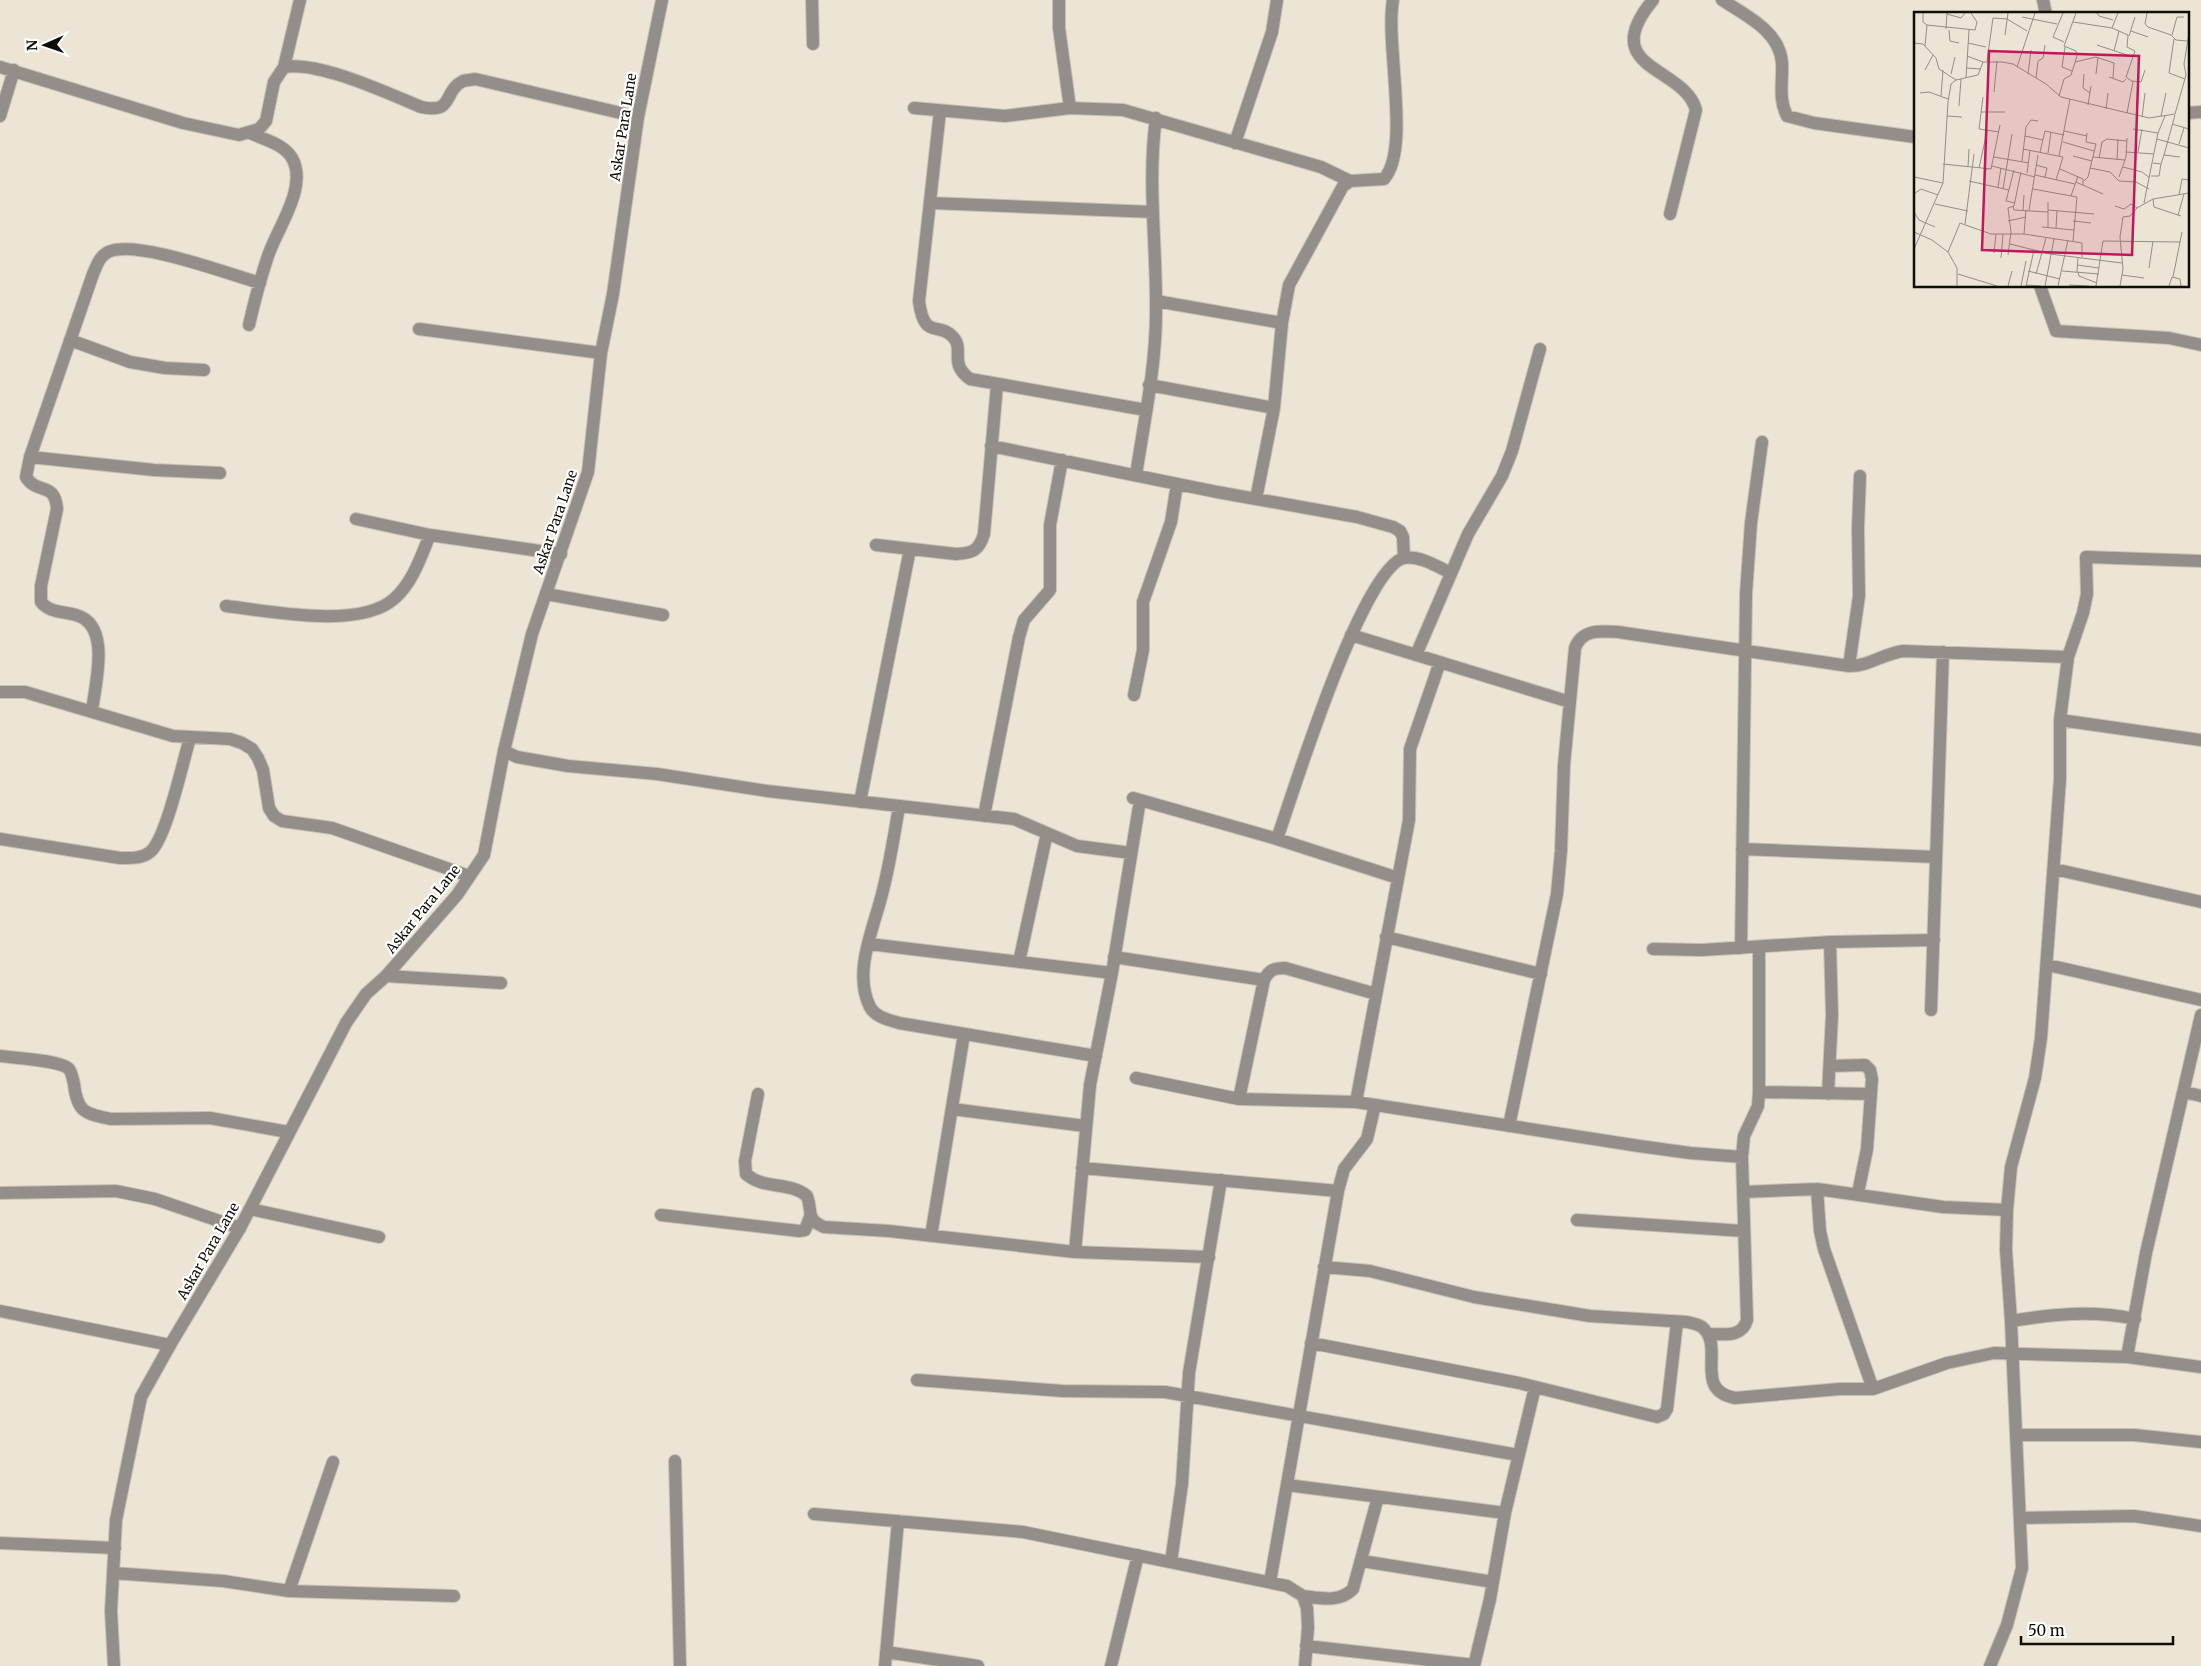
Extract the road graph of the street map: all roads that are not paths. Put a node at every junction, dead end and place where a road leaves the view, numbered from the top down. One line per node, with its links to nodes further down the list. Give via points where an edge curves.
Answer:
1 (300, 0): 11 (street)
2 (662, 0): 19 (street, Askar Para Lane)
3 (812, 0): 9 (street)
4 (1059, 0): 14 (street, via 1059,28)
5 (1277, 0): 23 (street, via 1272,32)
6 (1393, 0): 24 (street, via 1390,17 1396,107 1393,164 1384,179)
7 (1653, 0): 27 (street, via 1634,27 1636,50 1659,74 1689,94 1696,110)
8 (1722, 0): 22 (street, via 1760,24 1773,38 1782,61 1781,104 1787,116 1805,122)
9 (813, 44)
10 (0, 67): 12 (street)
11 (284, 67): 19 (street, via 304,66 433,109 448,102 463,81 475,79); 21 (street, via 274,82 266,121)
12 (14, 70): 18 (street); 21 (street, via 183,123 239,136)
13 (914, 108): 15 (street)
14 (1070, 108): 15 (street, via 1005,116); 20 (street, via 1123,110)
15 (940, 111): 25 (street)
16 (2201, 112): 17 (street)
17 (2188, 113)
18 (0, 116)
19 (638, 116): 37 (street, Askar Para Lane, via 613,294)
20 (1156, 118): 23 (street); 26 (street, via 1152,147)
21 (250, 133): 28 (street, via 287,152 295,166 296,177 285,221 267,256)
22 (1914, 137)
23 (1235, 143): 24 (street, via 1320,167)
24 (1350, 181): 31 (street, via 1343,186 1296,270 1289,285)
25 (931, 203): 26 (street); 39 (street, via 920,313 926,325 953,336 961,372 970,379)
26 (1154, 212): 30 (street)
27 (1670, 214)
28 (260, 283): 32 (street); 34 (street, via 169,256 132,249 109,252 100,259)
29 (2041, 288): 35 (street, via 2056,331 2169,338)
30 (1156, 301): 31 (street); 40 (street)
31 (1282, 323): 41 (street)
32 (249, 325)
33 (419, 329): 37 (street)
34 (70, 340): 38 (street, via 130,362); 45 (street)
35 (2201, 345)
36 (1540, 349): 59 (street, via 1512,452)
37 (601, 353): 56 (street, Askar Para Lane, via 588,472)
38 (204, 370)
39 (997, 385): 42 (street); 44 (street)
40 (1149, 385): 41 (street); 42 (street)
41 (1274, 408): 51 (street)
42 (1146, 410): 48 (street)
43 (1762, 442): 64 (street, via 1748,555)
44 (991, 446): 46 (street); 55 (street, via 984,534 980,547 975,552 963,554)
45 (30, 457): 47 (street, via 154,470); 73 (street, via 26,477 30,483 52,491 58,509 40,602 46,609 87,618 93,626 98,639 99,659)
46 (1062, 460): 48 (street); 80 (street, via 1050,525 1050,590 1024,620 1019,637)
47 (220, 473)
48 (1136, 475): 50 (street)
49 (1860, 476): 69 (street, via 1858,596)
50 (1177, 484): 51 (street); 71 (street, via 1171,522 1143,602 1143,650)
51 (1256, 499): 57 (street, via 1357,517 1393,527 1404,538)
52 (356, 519): 53 (street)
53 (430, 535): 56 (street); 61 (street, via 412,577 394,599 371,611 323,617)
54 (876, 545): 55 (street)
55 (910, 549): 78 (street)
56 (561, 554): 60 (street, Askar Para Lane)
57 (1404, 558): 59 (street, via 1418,559); 63 (street, via 1382,579)
58 (2201, 561): 67 (street, via 2086,557 2087,594)
59 (1451, 573): 66 (street)
60 (546, 594): 62 (street); 77 (street, Askar Para Lane, via 529,643)
61 (226, 606)
62 (663, 615)
63 (1351, 635): 66 (street); 83 (street, via 1329,688)
64 (1746, 652): 69 (street); 72 (street, via 1655,637 1591,632 1578,641 1575,648); 84 (street)
65 (1943, 652): 67 (street); 69 (street, via 1887,654 1861,666); 86 (street)
66 (1416, 655): 68 (street)
67 (2068, 657): 74 (street)
68 (1440, 662): 72 (street); 89 (street, via 1410,749 1410,807)
69 (1849, 666)
70 (0, 692): 73 (street, via 25,692)
71 (1134, 695)
72 (1570, 702): 102 (street, via 1557,894)
73 (92, 712): 75 (street)
74 (2060, 720): 76 (street); 87 (street)
75 (190, 738): 82 (street, via 164,830 157,846 149,854 120,858); 88 (street, via 230,739 252,749 263,770 269,808 282,821 332,828)
76 (2201, 740)
77 (504, 752): 78 (street, via 568,766 657,774); 88 (street, Askar Para Lane, via 484,855)
78 (860, 802): 79 (street)
79 (898, 807): 80 (street); 94 (street, via 884,890)
80 (984, 816): 81 (street, via 1021,821)
81 (1046, 833): 85 (street, via 1077,846); 99 (street)
82 (0, 839)
83 (1277, 839): 85 (street, via 1137,799); 89 (street)
84 (1742, 849): 86 (street); 96 (street)
85 (1131, 853): 98 (street)
86 (1936, 858): 92 (street)
87 (2054, 869): 90 (street); 100 (street)
88 (470, 876): 103 (street, Askar Para Lane)
89 (1398, 878): 91 (street)
90 (2201, 902)
91 (1386, 937): 102 (street); 106 (street)
92 (1934, 940): 93 (street); 108 (street)
93 (1830, 942): 95 (street); 113 (street)
94 (869, 944): 99 (street); 110 (street, via 864,990 870,1008 880,1017 899,1023)
95 (1759, 947): 96 (street); 115 (street)
96 (1741, 948): 97 (street)
97 (1653, 949)
98 (1114, 958): 101 (street); 104 (street)
99 (1019, 962): 101 (street)
100 (2048, 964): 107 (street); 137 (street, via 2035,1078 2011,1168)
101 (1112, 973): 112 (street)
102 (1540, 974): 126 (street)
103 (386, 976): 105 (street); 127 (street, Askar Para Lane, via 366,994 346,1023)
104 (1264, 980): 106 (street, via 1268,972 1284,968); 121 (street)
105 (501, 983)
106 (1376, 994): 122 (street)
107 (2201, 1000)
108 (1931, 1010)
109 (2201, 1015): 116 (street)
110 (964, 1034): 112 (street); 124 (street)
111 (0, 1056): 127 (street, via 58,1064 69,1069 76,1100 81,1109 94,1116 111,1119 218,1118)
112 (1096, 1056): 125 (street)
113 (1830, 1066): 118 (street); 119 (street, via 1864,1065 1872,1078)
114 (1136, 1078): 121 (street)
115 (1759, 1092): 118 (street); 128 (street, via 1758,1106 1744,1136)
116 (2184, 1092): 120 (street); 149 (street)
117 (758, 1094): 139 (street, via 745,1161 746,1174 766,1185 801,1191 808,1196)
118 (1828, 1094): 119 (street)
119 (1871, 1094): 135 (street, via 1867,1149)
120 (2201, 1096)
121 (1239, 1099): 122 (street)
122 (1356, 1102): 123 (street)
123 (1375, 1105): 126 (street); 132 (street, via 1367,1139 1344,1169)
124 (952, 1109): 125 (street); 143 (street)
125 (1085, 1126): 129 (street)
126 (1510, 1126): 128 (street, via 1690,1153)
127 (288, 1132): 136 (street, Askar Para Lane)
128 (1742, 1157): 133 (street)
129 (1082, 1168): 130 (street); 145 (street)
130 (1221, 1180): 132 (street); 146 (street)
131 (1817, 1189): 133 (street); 135 (street); 160 (street, via 1824,1249)
132 (1338, 1191): 147 (street)
133 (1743, 1192): 142 (street)
134 (0, 1193): 141 (street, via 116,1192 155,1200)
135 (1858, 1193): 137 (street, via 1943,1207)
136 (250, 1209): 141 (street, Askar Para Lane); 144 (street)
137 (2006, 1210): 150 (street)
138 (661, 1215): 139 (street, via 799,1231 805,1230)
139 (810, 1217): 143 (street, via 824,1227)
140 (1577, 1220): 142 (street)
141 (240, 1228): 154 (street, Askar Para Lane)
142 (1744, 1231): 152 (street, via 1747,1320 1744,1329 1739,1333)
143 (931, 1236): 145 (street)
144 (379, 1237)
145 (1075, 1252): 146 (street)
146 (1209, 1257): 161 (street)
147 (1324, 1268): 151 (street, via 1370,1271 1474,1297 1590,1316); 153 (street)
148 (0, 1311): 154 (street)
149 (2134, 1319): 150 (street, via 2112,1314 2076,1313); 156 (street)
150 (2012, 1321): 155 (street)
151 (1677, 1322): 152 (street, via 1701,1326); 159 (street, via 1668,1409 1664,1414 1647,1415)
152 (1708, 1334): 160 (street, via 1714,1387 1722,1395 1735,1398)
153 (1311, 1343): 159 (street); 162 (street)
154 (170, 1345): 176 (street, Askar Para Lane, via 141,1397 116,1520)
155 (2012, 1353): 156 (street); 160 (street, via 1962,1358); 163 (street)
156 (2128, 1357): 157 (street)
157 (2201, 1367)
158 (917, 1380): 161 (street, via 1063,1391 1151,1390)
159 (1535, 1387): 165 (street)
160 (1874, 1389)
161 (1186, 1396): 162 (street); 179 (street, via 1182,1484)
162 (1300, 1414): 165 (street); 168 (street)
163 (2016, 1435): 164 (street, via 2134,1435); 172 (street)
164 (2201, 1442)
165 (1518, 1455): 170 (street)
166 (675, 1461): 189 (street)
167 (333, 1462): 183 (street)
168 (1287, 1485): 169 (street); 181 (street)
169 (1378, 1497): 170 (street); 178 (street)
170 (1504, 1513): 182 (street)
171 (814, 1514): 173 (street)
172 (2020, 1518): 174 (street, via 2134,1516); 195 (street, via 2022,1568 2007,1625)
173 (898, 1521): 177 (street, via 1024,1532); 187 (street)
174 (2201, 1526)
175 (0, 1543): 176 (street)
176 (115, 1548): 180 (street, Askar Para Lane)
177 (1138, 1555): 179 (street); 192 (street)
178 (1362, 1561): 182 (street); 185 (street, via 1353,1589 1347,1595 1335,1599)
179 (1171, 1562): 181 (street)
180 (113, 1573): 183 (street, via 223,1581); 188 (street, Askar Para Lane)
181 (1270, 1582): 185 (street, via 1297,1590)
182 (1493, 1582): 194 (street)
183 (289, 1591): 184 (street)
184 (454, 1596)
185 (1304, 1596): 186 (street, via 1307,1608)
186 (1306, 1646): 193 (street); 194 (street)
187 (886, 1652): 190 (street); 191 (street)
188 (114, 1666)
189 (680, 1666)
190 (885, 1666)
191 (978, 1666)
192 (1111, 1666)
193 (1305, 1666)
194 (1474, 1666)
195 (1990, 1666)

